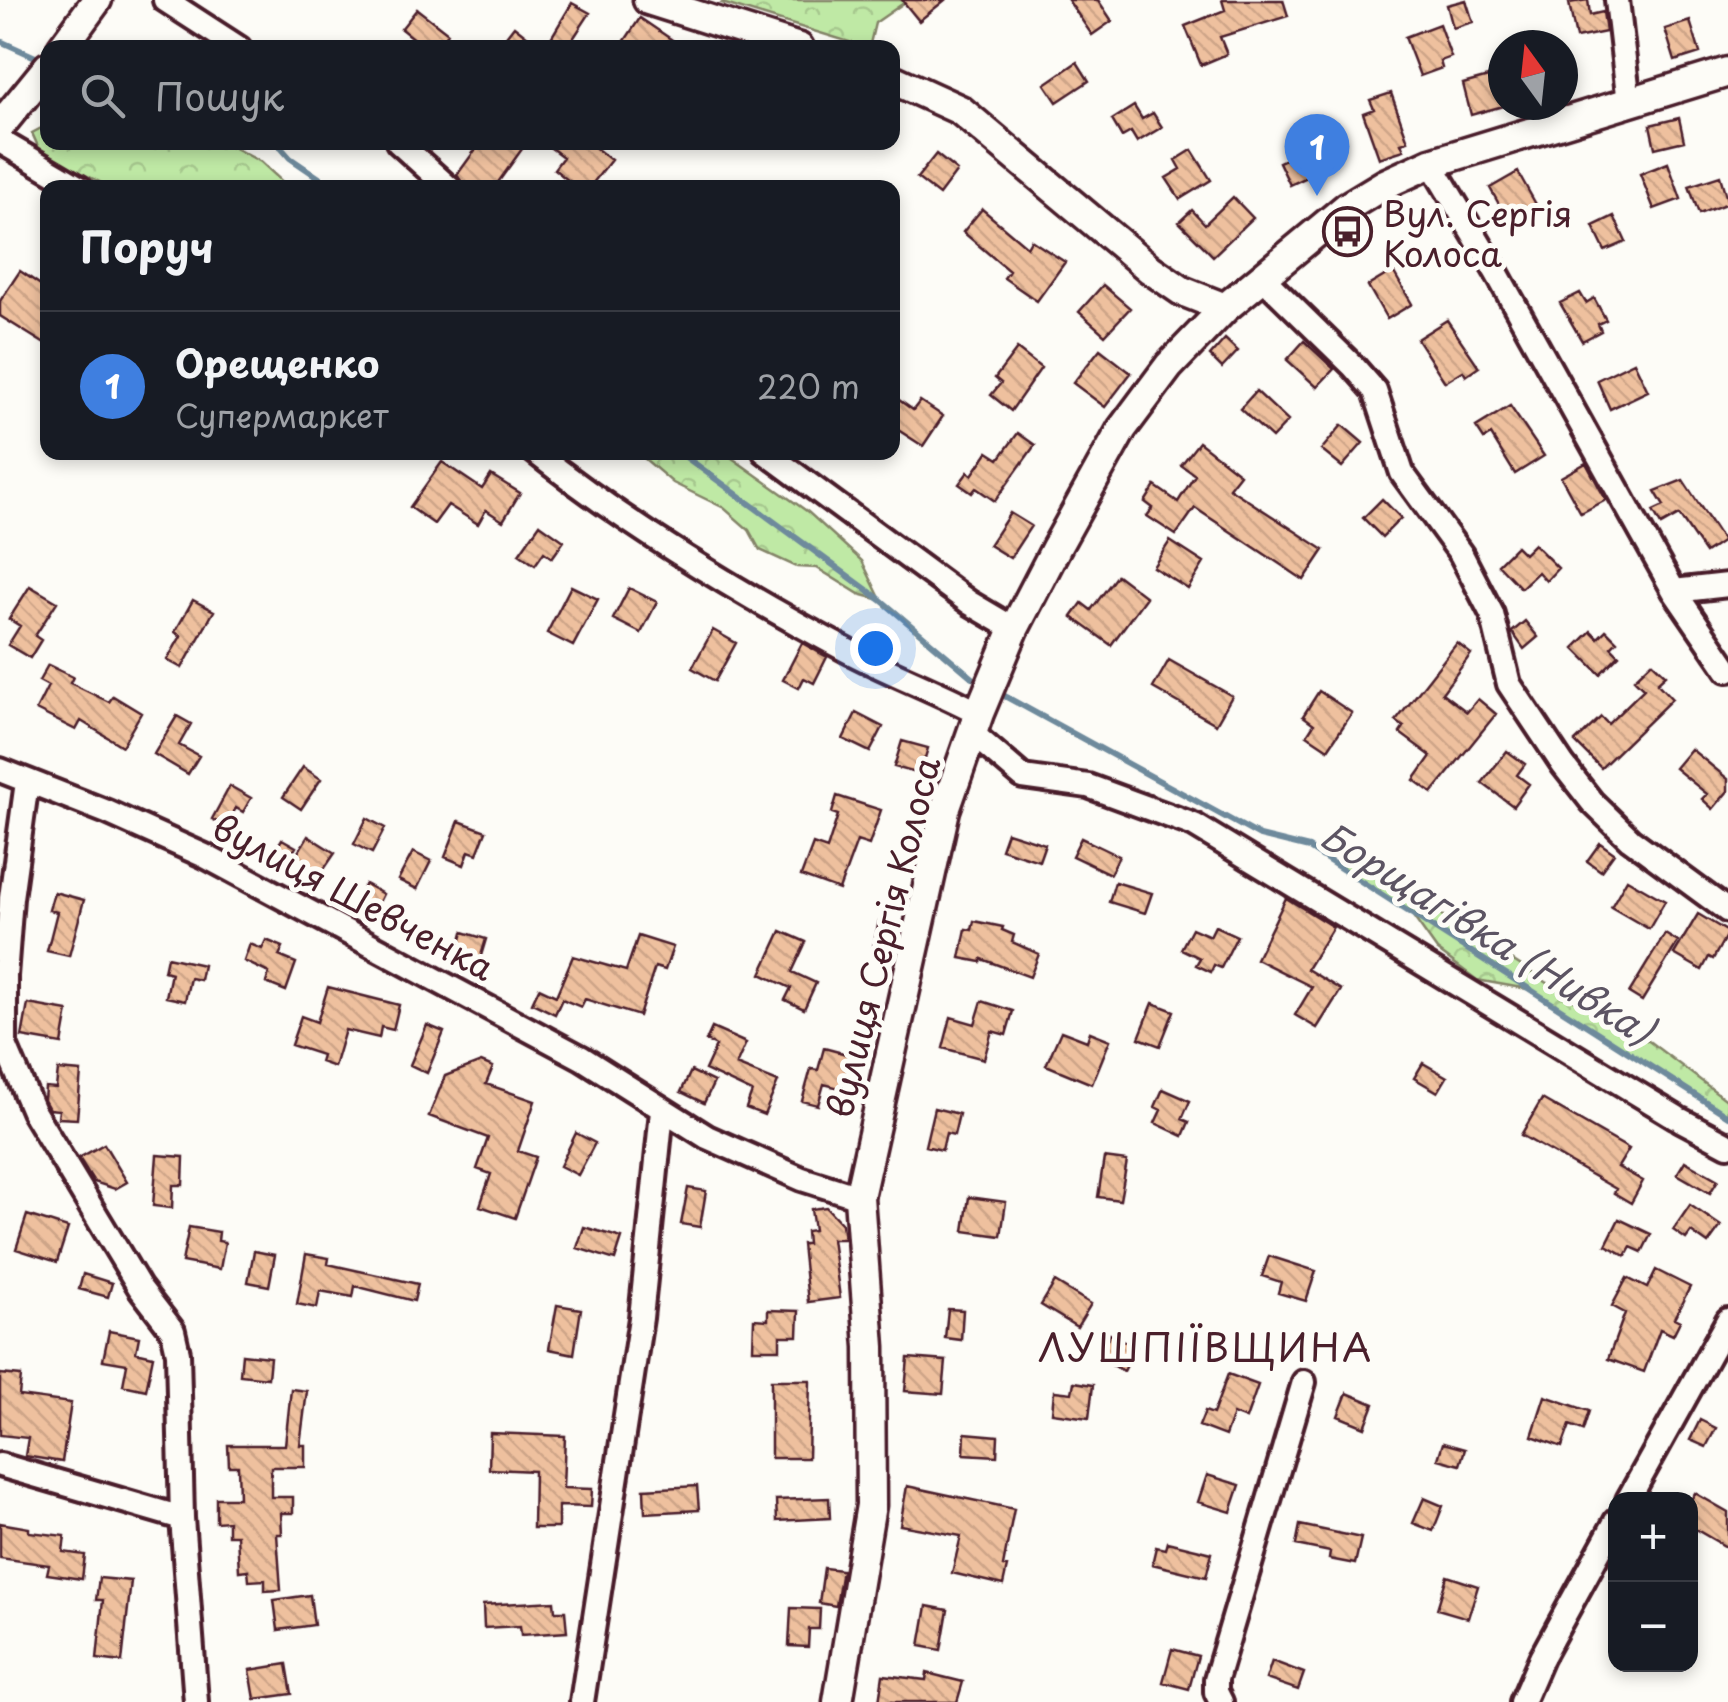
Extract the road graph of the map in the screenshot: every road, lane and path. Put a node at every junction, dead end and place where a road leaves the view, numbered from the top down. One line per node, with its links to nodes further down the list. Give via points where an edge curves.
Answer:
1 (97, 0): 5 (street)
2 (165, 0): 6 (street)
3 (648, 0): 7 (street)
4 (1616, 0): 11 (street)
5 (68, 40)
6 (227, 40)
7 (774, 40)
8 (1728, 72): 11 (street, вулиця Сергія Колоса)
9 (40, 77): 12 (street)
10 (900, 83): 19 (street, via 960,110 1150,269)
11 (1628, 103): 15 (street, вулиця Сергія Колоса)
12 (0, 126)
13 (0, 140): 16 (street)
14 (407, 150): 17 (street)
15 (1431, 164): 18 (street, вулиця Сергія Колоса, via 1346,207); 23 (street)
16 (67, 180)
17 (440, 180)
18 (1262, 277): 19 (street, вулиця Сергія Колоса); 29 (street, via 1374,391 1402,473 1470,569 1492,614 1509,684 1563,766 1630,839)
19 (1225, 308): 24 (street, вулиця Сергія Колоса, via 1169,366 1122,429)
20 (546, 460): 26 (street, via 744,592)
21 (776, 460): 24 (street)
22 (1728, 585): 23 (street)
23 (1674, 591): 25 (street)
24 (1014, 629): 26 (street, вулиця Сергія Колоса)
25 (1728, 670)
26 (975, 723): 32 (street, via 1023,777 1088,786 1194,825); 33 (street, вулиця Сергія Колоса, via 930,870)
27 (0, 770): 28 (street, вулиця Шевченка)
28 (27, 782): 30 (street, via 11,898); 31 (street, вулиця Шевченка, via 205,856 582,1058)
29 (1728, 911)
30 (3, 1046): 38 (street, via 32,1111 173,1331)
31 (662, 1110): 33 (street, вулиця Шевченка, via 802,1179); 41 (street, via 641,1318)
32 (1728, 1146)
33 (859, 1197): 42 (street, вулиця Сергія Колоса, via 872,1505)
34 (1728, 1320): 37 (street)
35 (1304, 1382): 43 (street, via 1216,1680)
36 (0, 1465): 38 (street)
37 (1632, 1492)
38 (182, 1518): 40 (street)
39 (1608, 1536): 44 (street)
40 (196, 1702)
41 (582, 1702)
42 (838, 1702)
43 (1221, 1702)
44 (1522, 1702)

